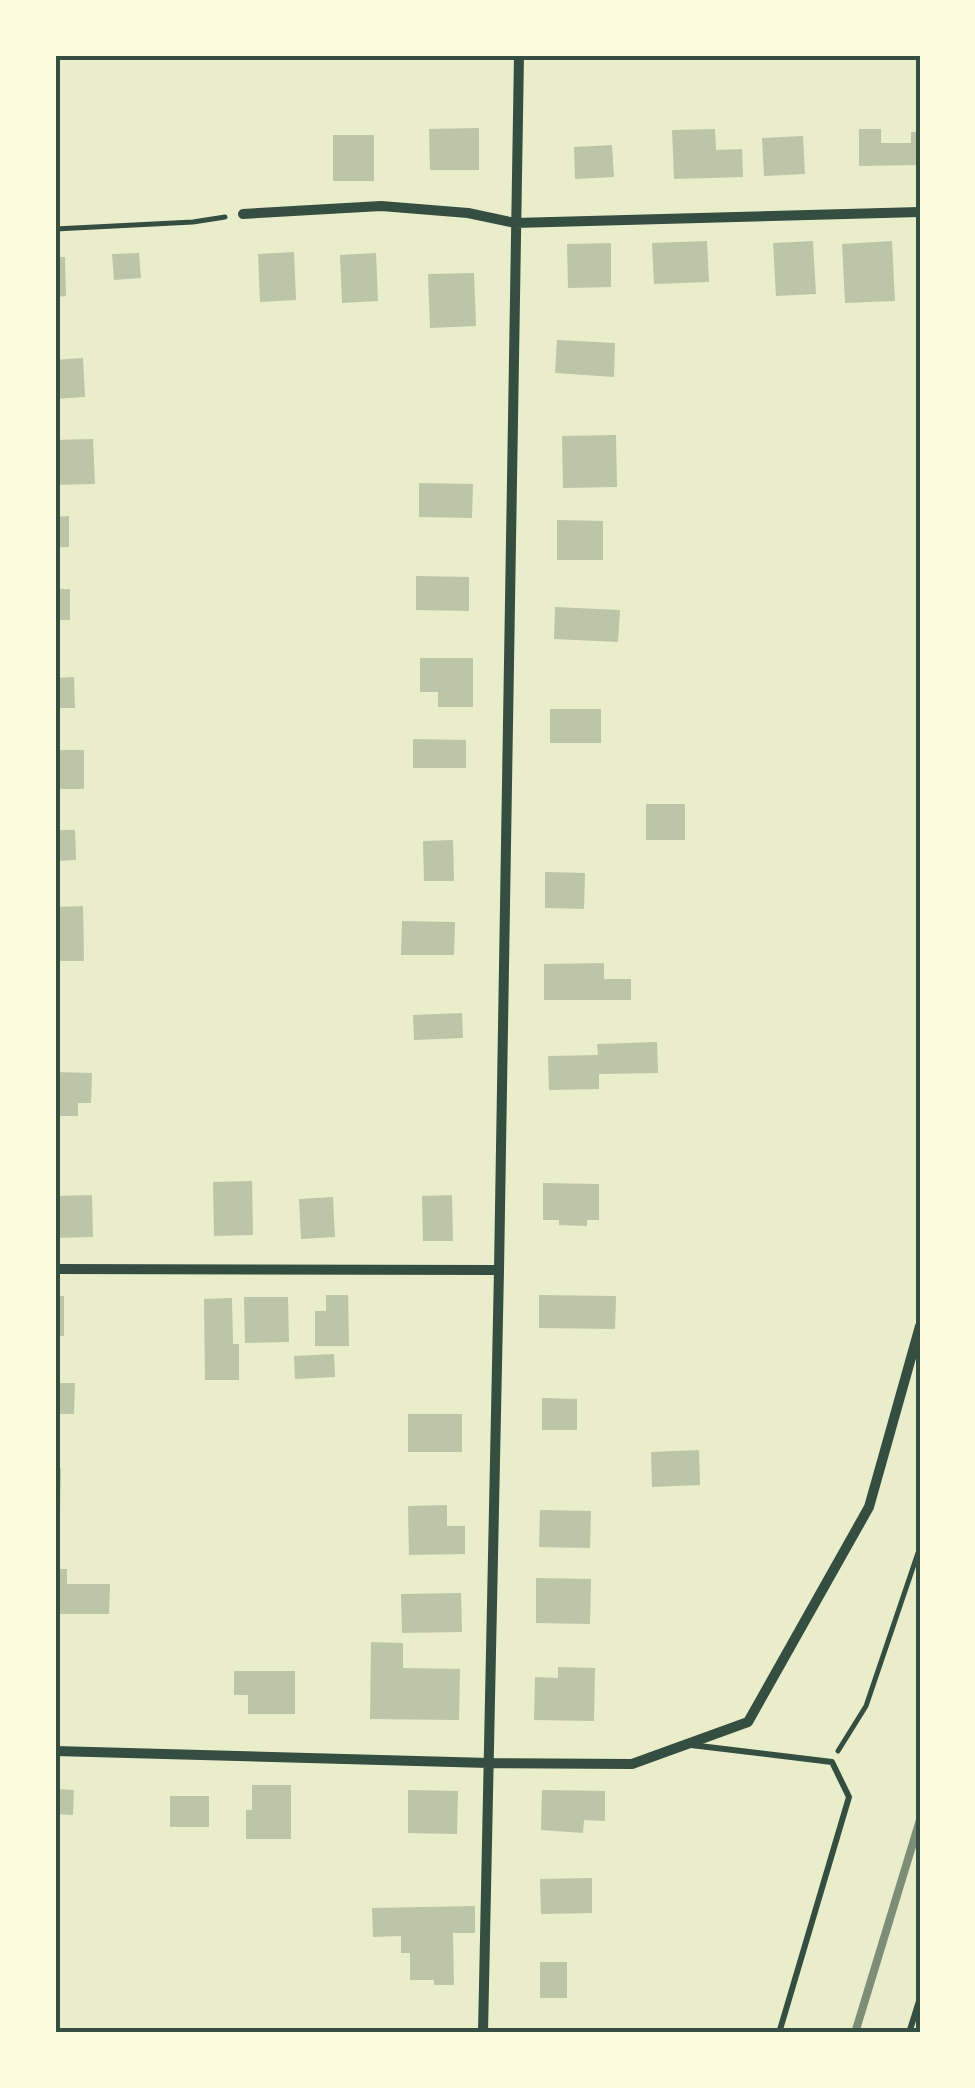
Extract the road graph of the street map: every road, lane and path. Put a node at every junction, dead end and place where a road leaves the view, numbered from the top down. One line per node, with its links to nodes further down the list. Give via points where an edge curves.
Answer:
1 (519, 55): 4 (street)
2 (920, 212): 4 (street)
3 (243, 214): 4 (street, via 381,206); 5 (path)
4 (514, 223): 7 (street)
5 (55, 229)
6 (55, 1268): 7 (street)
7 (499, 1270): 12 (street)
8 (920, 1326): 10 (street, via 869,1508 748,1722)
9 (920, 1547): 13 (path, via 866,1706)
10 (685, 1745): 12 (street, via 632,1764); 13 (lane)
11 (55, 1751): 12 (street)
12 (488, 1762): 15 (street)
13 (832, 1762): 16 (lane, via 848,1797)
14 (920, 1998): 17 (lane)
15 (483, 2033)
16 (780, 2033)
17 (910, 2033)

